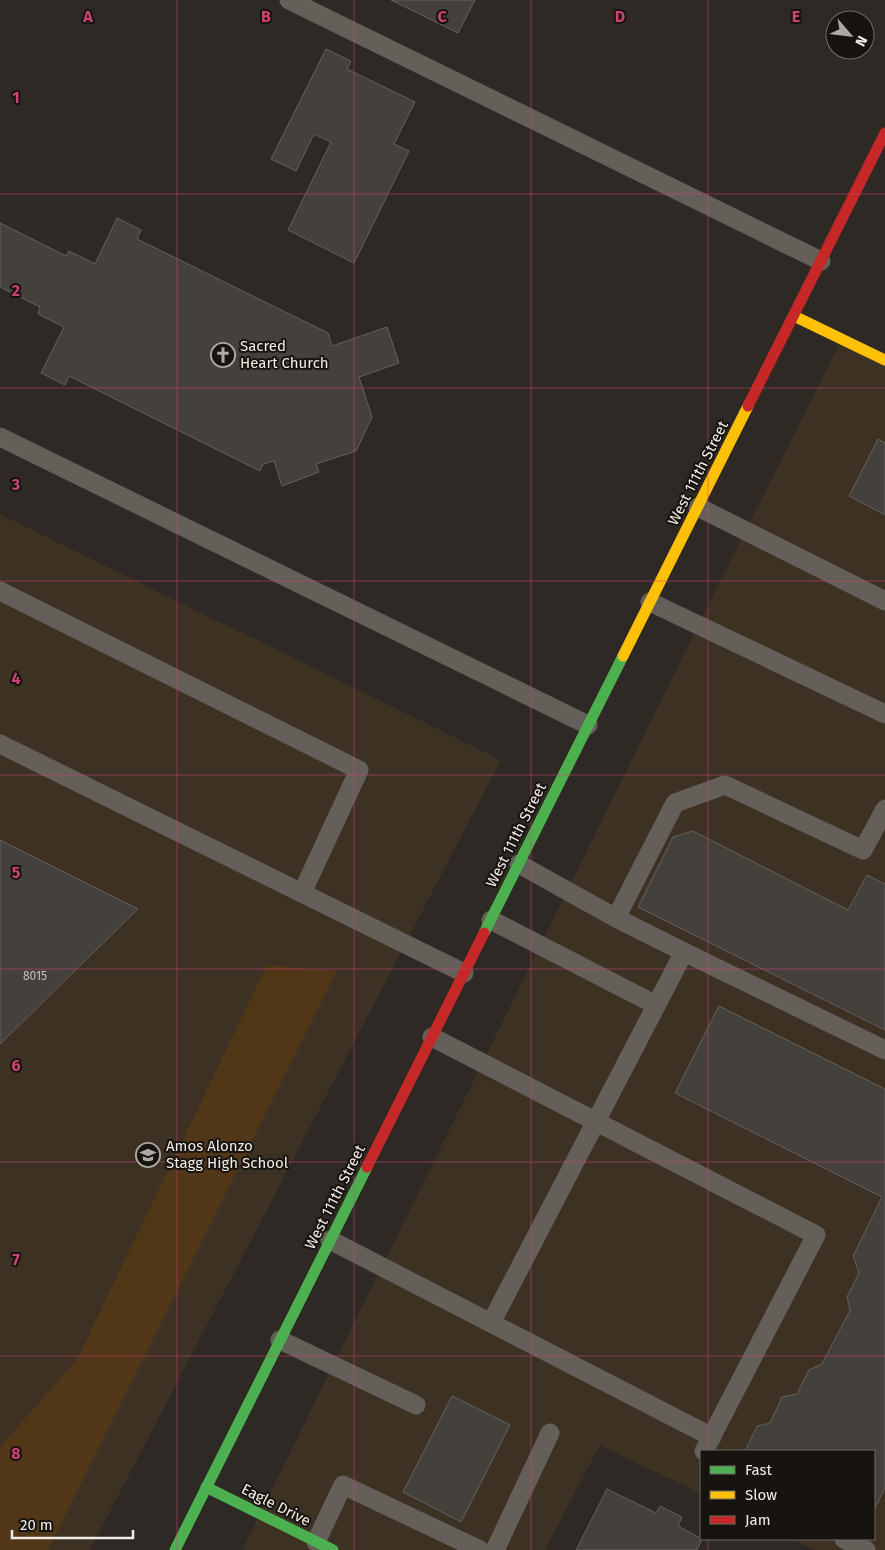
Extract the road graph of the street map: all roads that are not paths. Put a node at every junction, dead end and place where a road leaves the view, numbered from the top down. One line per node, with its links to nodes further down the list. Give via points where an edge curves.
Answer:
1 (290, 0): 3 (lane)
2 (885, 134): 3 (main road, West 111th Street)
3 (821, 261): 4 (main road, West 111th Street)
4 (794, 316): 5 (main road); 7 (main road, West 111th Street)
5 (885, 360)
6 (0, 437): 12 (lane)
7 (698, 507): 9 (lane); 10 (main road, West 111th Street)
8 (0, 591): 16 (lane, via 360,770)
9 (885, 601)
10 (650, 602): 11 (lane); 12 (main road, West 111th Street)
11 (885, 714)
12 (588, 725): 15 (main road, West 111th Street)
13 (0, 744): 16 (lane)
14 (885, 809): 17 (lane, via 863,850 725,785 675,803)
15 (519, 864): 17 (lane); 18 (main road, West 111th Street)
16 (302, 893): 20 (lane)
17 (616, 918): 19 (lane)
18 (491, 920): 20 (main road, West 111th Street); 21 (lane)
19 (684, 952): 21 (lane); 23 (lane)
20 (464, 973): 22 (main road, West 111th Street)
21 (656, 1005): 24 (lane)
22 (432, 1037): 24 (lane); 25 (main road, West 111th Street)
23 (885, 1050)
24 (596, 1121): 26 (lane); 30 (lane, via 816,1235)
25 (330, 1240): 26 (lane); 27 (main road, West 111th Street)
26 (491, 1323): 30 (lane)
27 (280, 1340): 28 (lane); 31 (main road, West 111th Street)
28 (416, 1405)
29 (550, 1432): 36 (lane)
30 (708, 1444)
31 (206, 1487): 33 (main road, Eagle Drive); 34 (main road, West 111th Street)
32 (846, 1540): 37 (lane)
33 (325, 1546): 35 (lane, via 343,1485)
34 (175, 1550)
35 (480, 1550)
36 (495, 1550)
37 (866, 1550)

